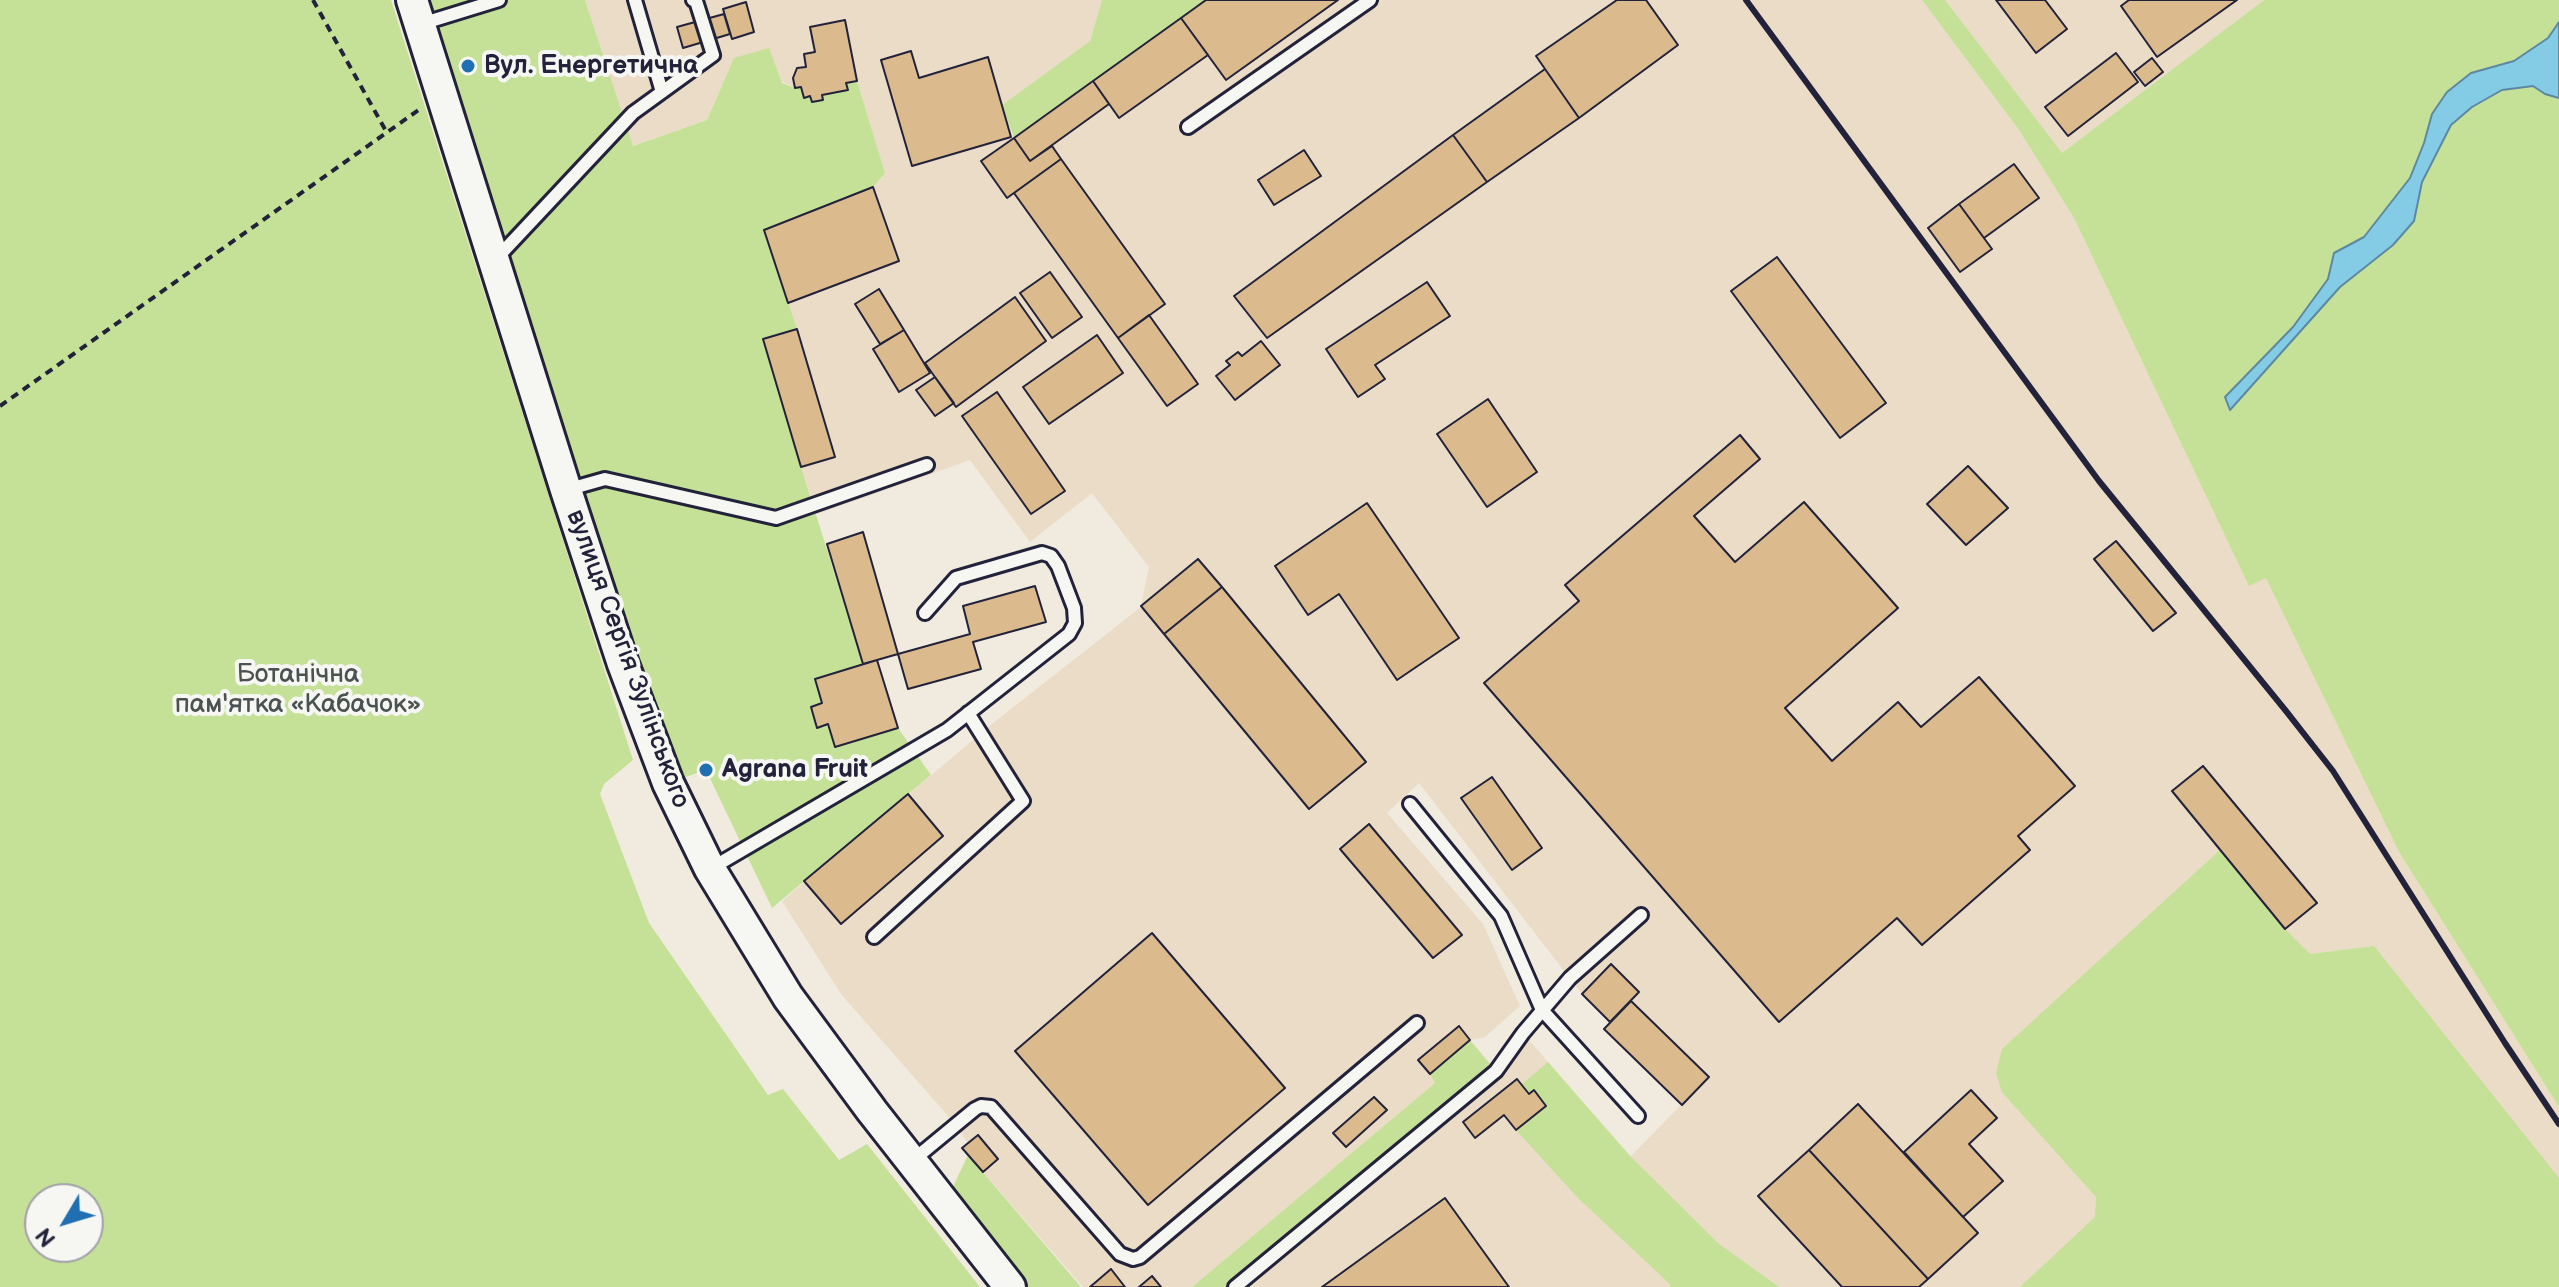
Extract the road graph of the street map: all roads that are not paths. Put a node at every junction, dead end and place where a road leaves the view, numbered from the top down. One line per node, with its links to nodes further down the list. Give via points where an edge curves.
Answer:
1 (499, 0): 5 (lane)
2 (635, 0): 6 (lane)
3 (693, 0): 6 (lane, via 713,55)
4 (1370, 0): 7 (lane)
5 (417, 12): 8 (street, вулиця Сергія Зулінського)
6 (662, 92): 8 (lane, via 633,113)
7 (1188, 127)
8 (495, 261): 10 (street, вулиця Сергія Зулінського)
9 (927, 465): 10 (lane, via 776,518 605,479)
10 (566, 490): 14 (street, вулиця Сергія Зулінського, via 668,783)
11 (925, 613): 12 (lane, via 956,578 1042,553 1058,566 1074,608 1069,634)
12 (968, 713): 14 (lane); 16 (lane, via 1023,801)
13 (1410, 804): 17 (lane, via 1501,916)
14 (710, 869): 20 (street, вулиця Сергія Зулінського, via 788,997)
15 (1641, 915): 17 (lane)
16 (874, 937)
17 (1542, 1010): 19 (lane); 22 (lane, via 1496,1071)
18 (1417, 1023): 20 (lane, via 1133,1259 1120,1254 991,1107 975,1109)
19 (1638, 1116)
20 (912, 1161): 21 (street, вулиця Сергія Зулінського)
21 (1010, 1287)
22 (1235, 1287)

